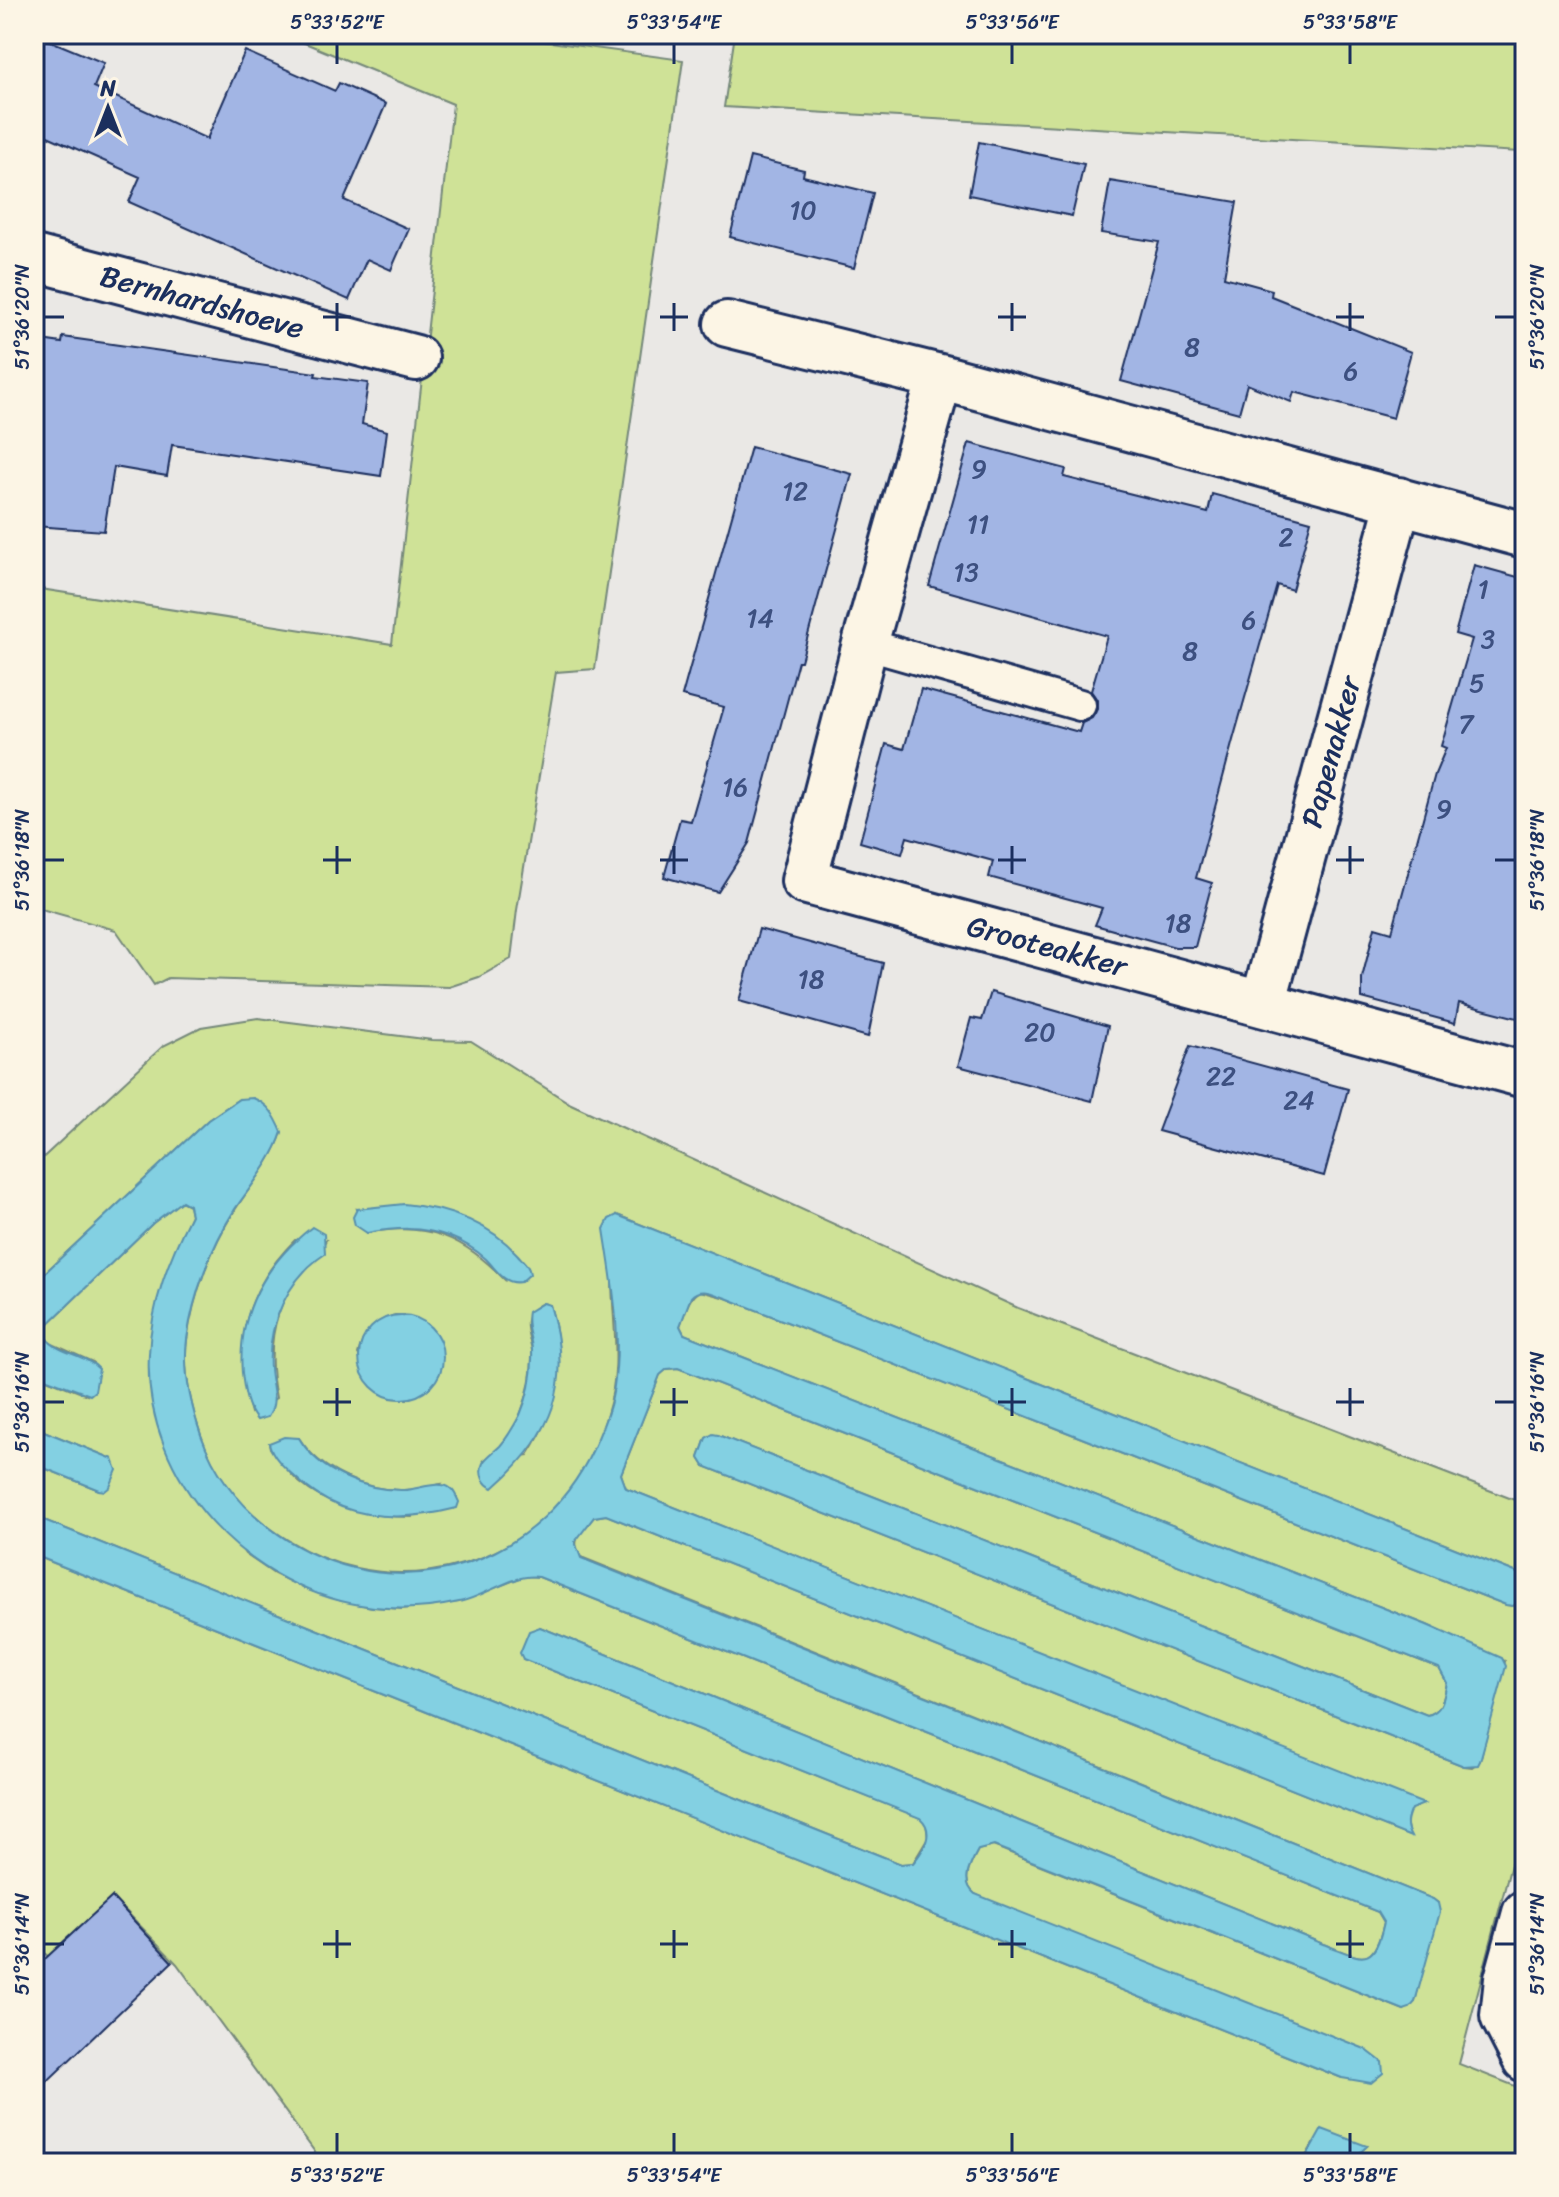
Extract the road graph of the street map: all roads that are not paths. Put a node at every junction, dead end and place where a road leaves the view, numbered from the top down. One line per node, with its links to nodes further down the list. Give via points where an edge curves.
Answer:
1 (34, 258): 3 (street, Bernhardshoeve)
2 (727, 324): 4 (street)
3 (416, 358)
4 (940, 377): 5 (street); 7 (street, Grooteakker)
5 (1399, 500): 6 (street); 9 (street, Papenakker)
6 (1525, 535)
7 (865, 644): 8 (lane); 9 (street, Grooteakker, via 804,881)
8 (1080, 705)
9 (1263, 1004): 10 (street, Grooteakker)
10 (1525, 1075)
11 (1525, 1913): 12 (street, via 1503,2016)
12 (1525, 2059)

